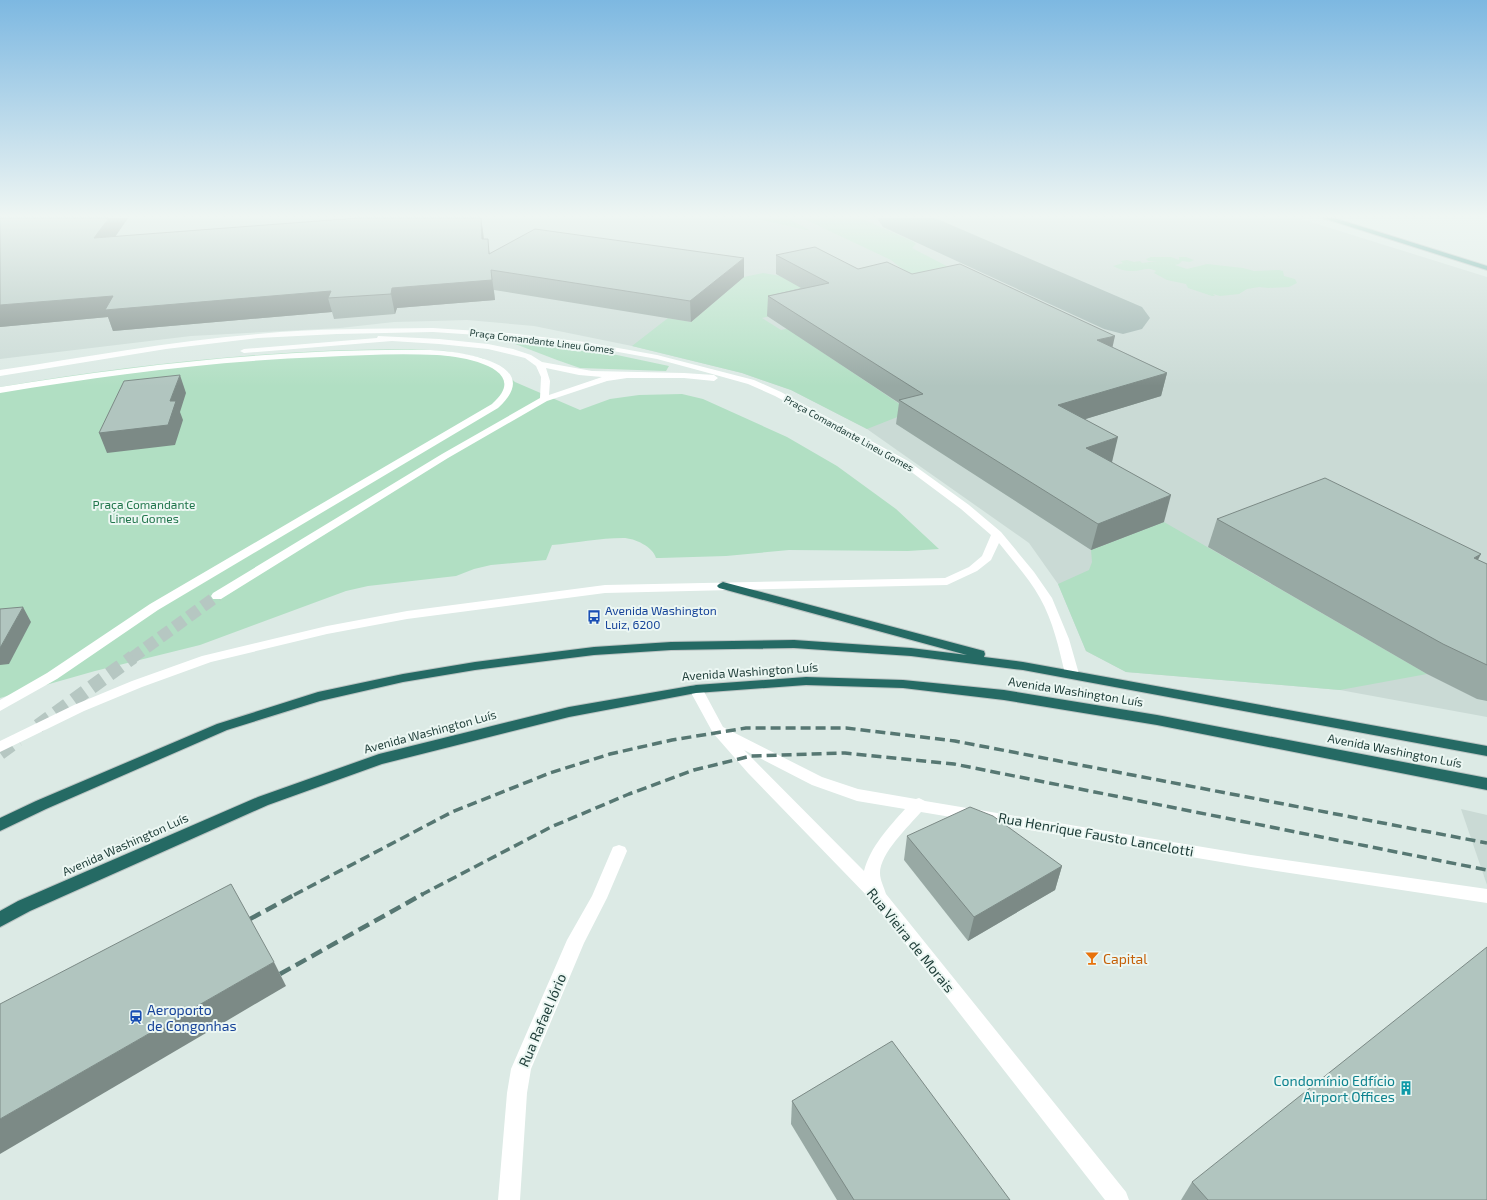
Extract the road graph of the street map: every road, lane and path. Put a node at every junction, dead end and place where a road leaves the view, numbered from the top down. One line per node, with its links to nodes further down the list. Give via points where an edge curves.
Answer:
1 (397, 339): 2 (street, via 349,338); 3 (street, via 471,343 506,350); 4 (street, via 225,353)
2 (166, 347): 5 (street, Praça Comandante Lineu Gomes); 7 (street, Praça Comandante Lineu Gomes, via 258,336 434,330 585,344 657,357)
3 (539, 364): 6 (street, via 577,372); 9 (street, via 546,378)
4 (167, 367): 8 (street); 16 (street, via 283,356 448,354 466,356 494,366 505,374 509,384 507,395 495,406 154,607 52,676)
5 (0, 373)
6 (633, 374): 7 (street, via 708,377); 9 (street, via 605,379)
7 (751, 382): 10 (street, Praça Comandante Lineu Gomes, via 792,401 905,463)
8 (0, 390)
9 (544, 399): 12 (street, via 445,456)
10 (997, 534): 11 (street, via 987,558 973,569 947,580); 14 (street, Praça Comandante Lineu Gomes, via 1046,598 1063,639)
11 (723, 586): 13 (highway); 18 (street, via 605,589 459,607 327,630 207,659 144,681 79,708)
12 (217, 596)
13 (1023, 666): 14 (highway, Avenida Washington Luís); 22 (highway, Avenida Washington Luís, via 911,652 794,644 671,646 594,651 475,666 403,678 318,697 222,727)
14 (1072, 674): 19 (highway, Avenida Washington Luís)
15 (696, 689): 17 (street, Rua Vieira de Morais); 20 (highway, Avenida Washington Luís, via 806,680 903,684 1004,695 1157,720); 26 (highway, Avenida Washington Luís, via 569,712 379,759 263,801 24,906)
16 (0, 706)
17 (718, 730): 21 (street, Rua Henrique Fausto Lancelotti, via 817,781 836,788 857,795); 24 (street, Rua Vieira de Morais)
18 (0, 747)
19 (1487, 751)
20 (1487, 784)
21 (919, 804): 24 (street, via 888,839 878,855 872,871); 25 (street, Rua Henrique Fausto Lancelotti, via 1251,860)
22 (0, 825)
23 (619, 851): 27 (street, Rua Rafael Iório, via 599,898 576,940 521,1069)
24 (878, 896): 28 (street, Rua Vieira de Morais)
25 (1487, 896)
26 (0, 920)
27 (509, 1200)
28 (1118, 1200)

